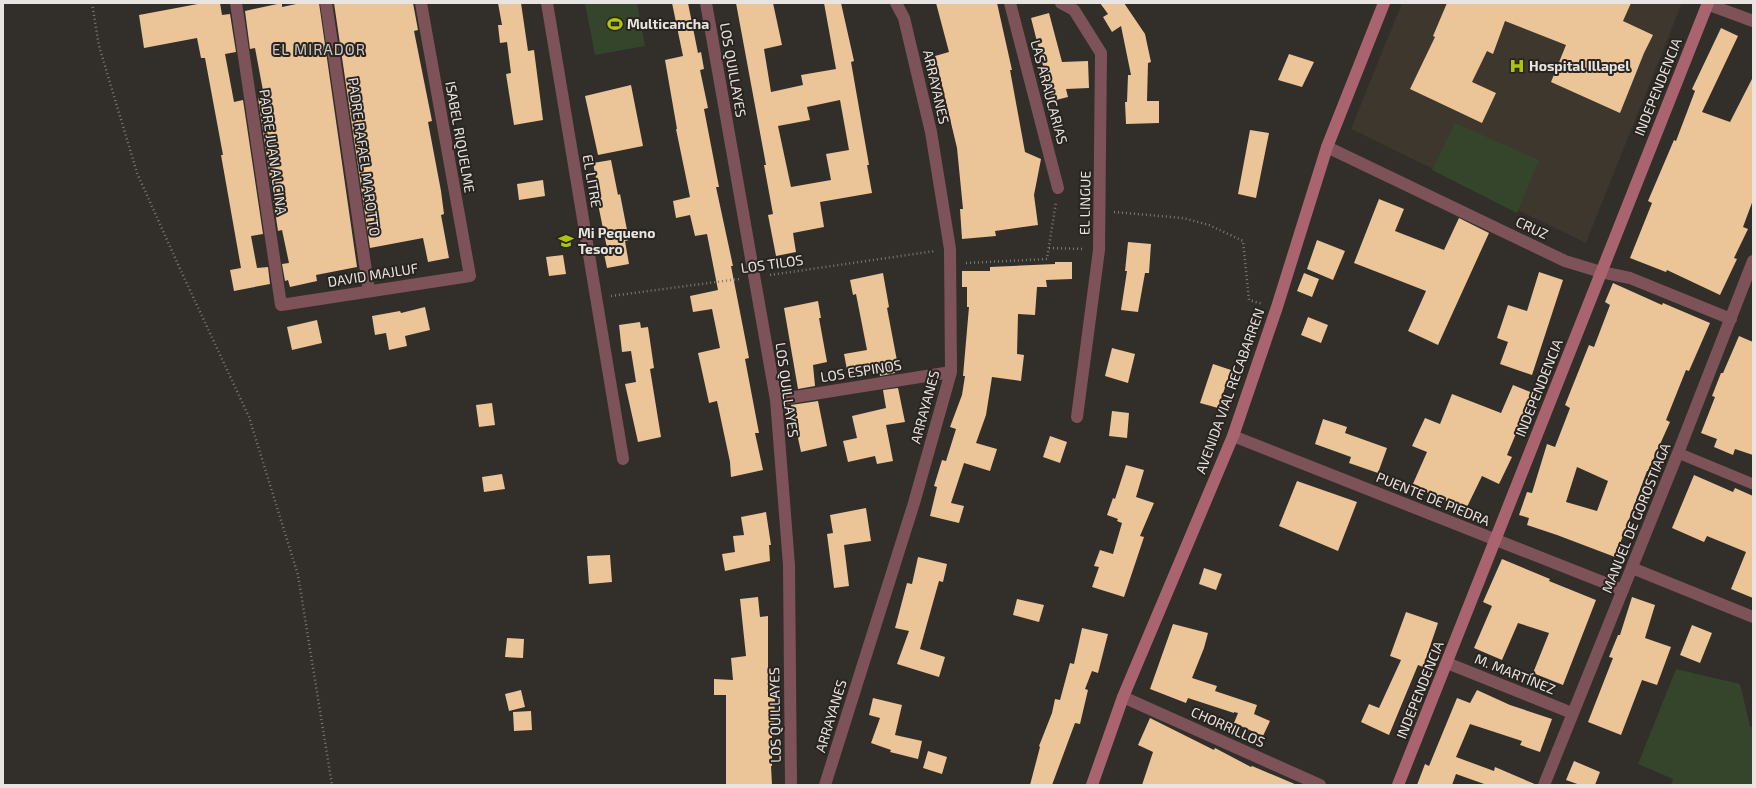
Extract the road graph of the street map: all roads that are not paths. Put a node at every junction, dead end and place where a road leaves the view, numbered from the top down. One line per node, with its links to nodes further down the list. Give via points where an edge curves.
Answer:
1 (236, 3): 18 (street, PADRE JUAN ALCINA)
2 (326, 3): 17 (street, PADRE RAFAEL MAROTTO)
3 (421, 3): 16 (street, ISABEL RIQUELME)
4 (547, 3): 25 (street, EL LITRE)
5 (706, 3): 21 (street, LOS QUILLAYES)
6 (896, 3): 20 (street, ARRAYANES, via 904,18 931,132 950,249)
7 (1010, 3): 13 (street, LAS ARAUCARIAS)
8 (1061, 3): 22 (street, EL LINGUE, via 1074,10 1101,53 1099,250)
9 (1384, 3): 12 (main road, AVENIDA VIAL RECABARREN)
10 (1707, 3): 11 (street); 15 (main road, INDEPENDENCIA)
11 (1753, 21)
12 (1327, 147): 15 (street, CRUZ, via 1565,260); 23 (main road, AVENIDA VIAL RECABARREN)
13 (1058, 188)
14 (1753, 260): 19 (street, MANUEL DE GOROSTIAGA)
15 (1601, 272): 19 (street, CRUZ, via 1630,278); 27 (main road, INDEPENDENCIA)
16 (470, 276): 17 (street, DAVID MAJLUF)
17 (369, 291): 18 (street, DAVID MAJLUF)
18 (281, 305)
19 (1731, 319): 24 (street, MANUEL DE GOROSTIAGA)
20 (951, 372): 21 (street, LOS ESPINOS); 35 (street, ARRAYANES, via 914,502)
21 (776, 400): 34 (street, LOS QUILLAYES, via 789,565)
22 (1077, 417)
23 (1233, 436): 27 (street, PUENTE DE PIEDRA); 32 (main road, AVENIDA VIAL RECABARREN)
24 (1678, 453): 26 (lane); 28 (street, MANUEL DE GOROSTIAGA)
25 (623, 459)
26 (1753, 484)
27 (1495, 540): 29 (street, PUENTE DE PIEDRA); 31 (main road, INDEPENDENCIA)
28 (1632, 568): 29 (street, MANUEL DE GOROSTIAGA); 30 (street)
29 (1623, 590): 33 (street, MANUEL DE GOROSTIAGA)
30 (1753, 617)
31 (1446, 663): 33 (street, M. MARTÍNEZ); 38 (main road, INDEPENDENCIA)
32 (1123, 697): 36 (main road, AVENIDA VIAL RECABARREN); 37 (street, CHORRILLOS)
33 (1572, 713): 39 (street, MANUEL DE GOROSTIAGA)
34 (791, 785)
35 (825, 785)
36 (1092, 785)
37 (1320, 785)
38 (1398, 785)
39 (1544, 785)

